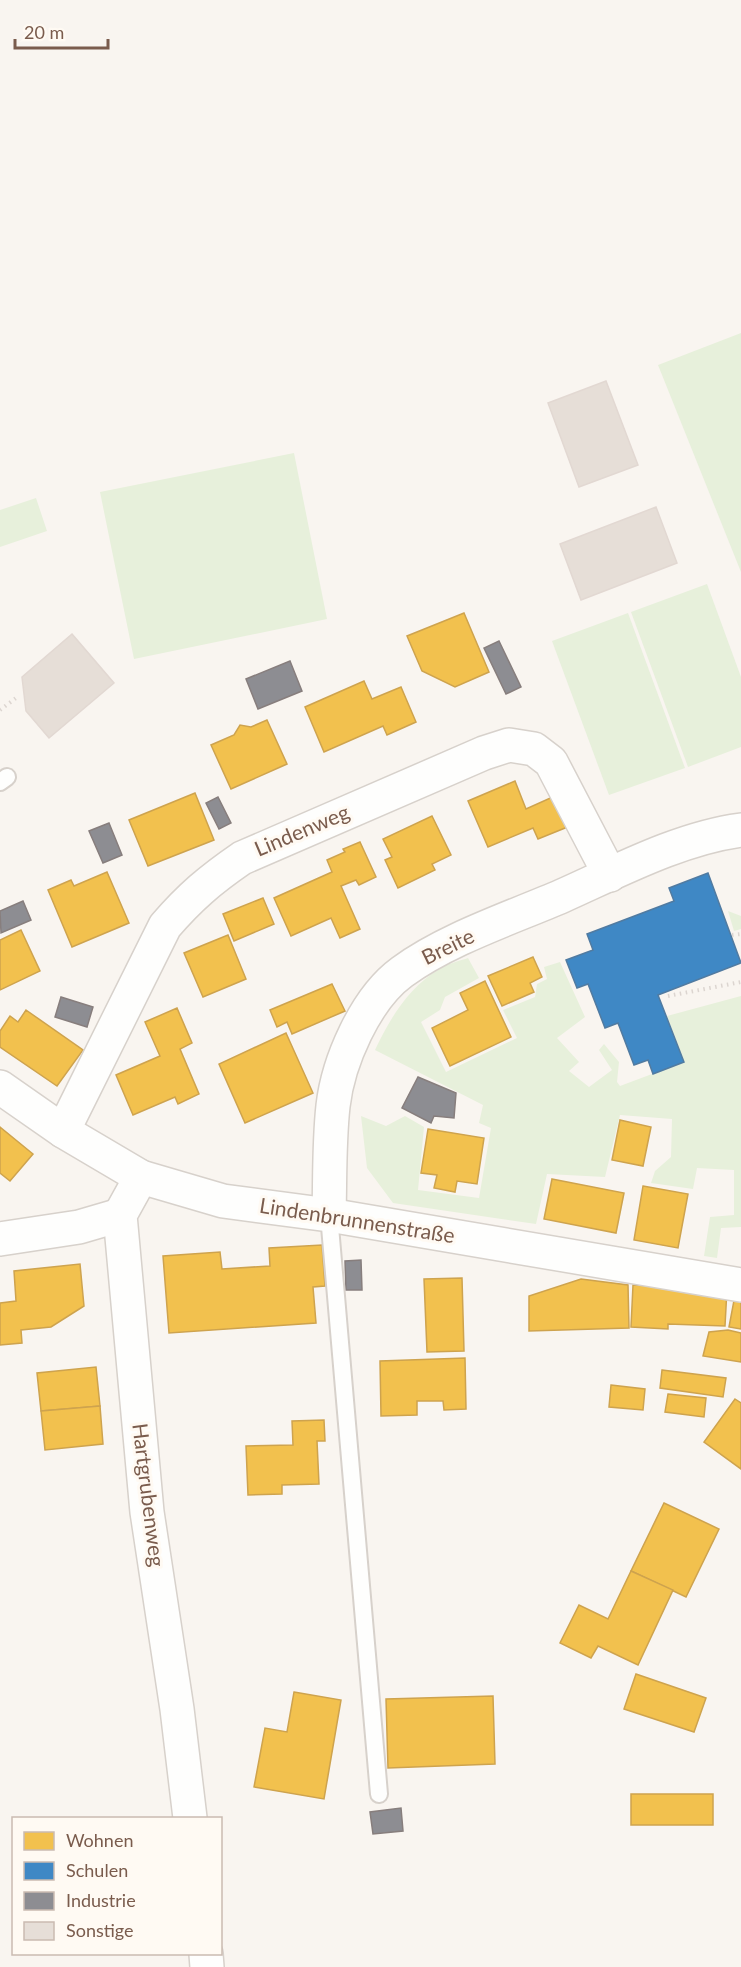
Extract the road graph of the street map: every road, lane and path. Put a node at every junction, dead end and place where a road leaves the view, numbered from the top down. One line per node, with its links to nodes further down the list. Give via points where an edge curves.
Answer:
1 (16, 698): 2 (path)
2 (0, 710)
3 (741, 830): 4 (street, Breite, via 678,847)
4 (610, 875): 10 (street, Lindenweg, via 551,762 534,749 509,745 242,858 189,898 165,926); 13 (street, Breite, via 435,951 400,973 373,1003 354,1034 340,1069 333,1106)
5 (741, 934): 6 (path)
6 (732, 935)
7 (741, 982): 8 (path)
8 (668, 996)
9 (0, 1087): 10 (street, Lindenbrunnenstraße)
10 (63, 1131): 11 (street, Lindenbrunnenstraße)
11 (141, 1177): 12 (street); 13 (street, Lindenbrunnenstraße, via 223,1201)
12 (120, 1215): 14 (street, via 79,1227); 17 (street, Hartgrubenweg, via 147,1512)
13 (329, 1215): 15 (street, Lindenbrunnenstraße); 16 (lane)
14 (0, 1239)
15 (741, 1285)
16 (379, 1794)
17 (190, 1817)

